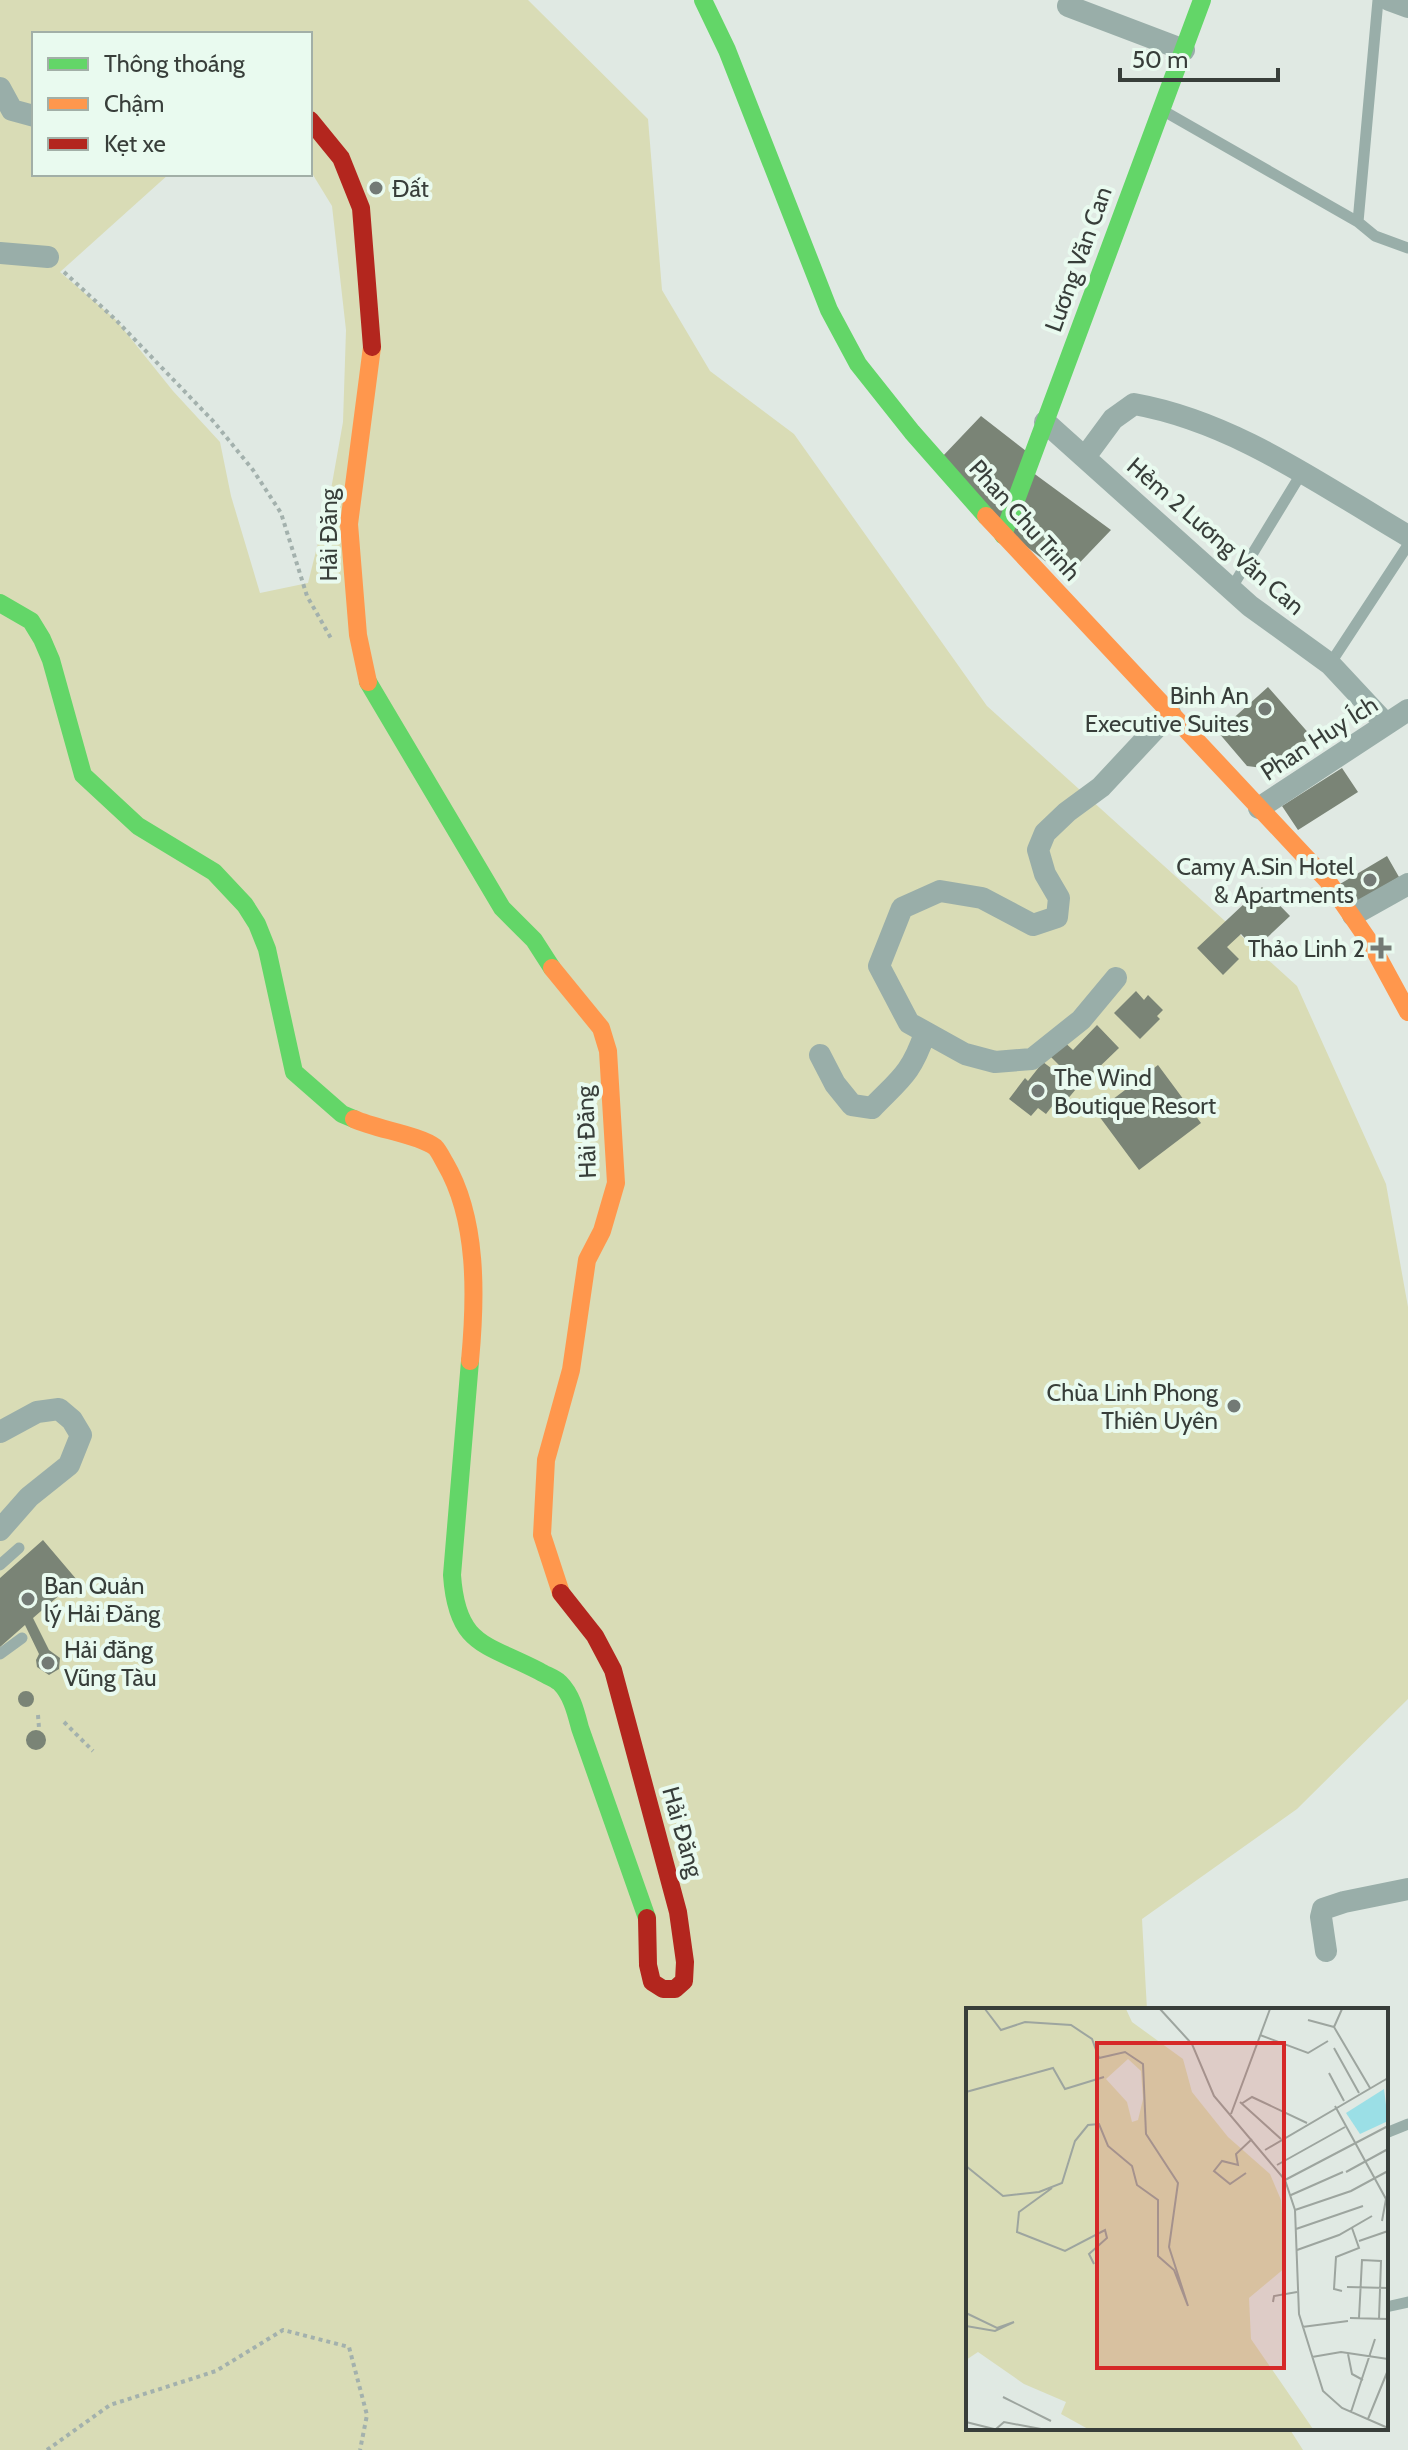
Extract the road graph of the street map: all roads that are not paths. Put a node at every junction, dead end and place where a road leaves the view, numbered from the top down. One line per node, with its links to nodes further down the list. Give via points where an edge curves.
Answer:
1 (703, 0): 19 (street, Phan Chu Trinh, via 829,310 858,364)
2 (1202, 0): 7 (street, Lương Văn Can)
3 (1378, 0): 12 (lane)
4 (1389, 0): 6 (street)
5 (1068, 6): 7 (street)
6 (1408, 7)
7 (1184, 50): 9 (street, Lương Văn Can)
8 (0, 88): 10 (street, via 12,110)
9 (1162, 109): 12 (lane); 16 (street, Lương Văn Can)
10 (32, 115)
11 (312, 122): 23 (street, Hải Đăng, via 341,158 364,227 372,361 349,524 367,681 502,908 586,1007 601,1028 608,1051 616,1183 587,1260 571,1370 546,1460 542,1535 558,1588 613,1670 678,1912 685,1962 684,1981 675,1989 652,1982 647,1919 575,1707 560,1683 485,1647 469,1633 454,1603 474,1318 470,1245 458,1185 436,1148 342,1114 294,1072 257,924 214,872 138,826 83,775 42,639 31,621)
12 (1358, 222): 13 (lane, via 1375,236)
13 (1408, 248)
14 (0, 253): 15 (street)
15 (48, 257)
16 (1045, 422): 17 (street, Hẻm 2 Lương Văn Can); 19 (street, Lương Văn Can)
17 (1085, 457): 18 (street, via 1113,419 1134,404 1219,429); 22 (street, Hẻm 2 Lương Văn Can)
18 (1301, 474): 20 (street); 22 (lane)
19 (1003, 535): 26 (street, Phan Chu Trinh)
20 (1408, 536)
21 (1408, 545): 24 (lane)
22 (1231, 589): 24 (street, Hẻm 2 Lương Văn Can)
23 (0, 603)
24 (1330, 664): 27 (street, Hẻm 2 Lương Văn Can)
25 (1408, 710): 27 (street, Phan Huy Ích)
26 (1170, 713): 28 (street, Phan Chu Trinh); 33 (street, via 1101,787 1045,833 1038,850 1059,898 1057,917 1033,925 982,898 940,891 902,908 879,966 909,1023)
27 (1386, 724): 28 (street, Phan Huy Ích)
28 (1259, 808): 30 (street, Phan Chu Trinh)
29 (1408, 884): 30 (street)
30 (1353, 915): 32 (street, Phan Chu Trinh)
31 (1116, 978): 33 (street, via 1081,1020 1032,1059 995,1062 965,1054)
32 (1408, 1012)
33 (925, 1033): 34 (street, via 915,1061 872,1108 852,1105)
34 (820, 1055)
35 (0, 1432): 36 (street, via 37,1412 59,1409 81,1435 69,1465 29,1497)
36 (0, 1530)
37 (19, 1548): 38 (lane)
38 (0, 1565)
39 (22, 1638): 40 (lane)
40 (0, 1654)
41 (1408, 1889): 42 (street, via 1323,1909)
42 (1326, 1951)
43 (1408, 2124): 44 (lane)
44 (1388, 2132)
45 (1408, 2302): 46 (lane)
46 (1388, 2307)

